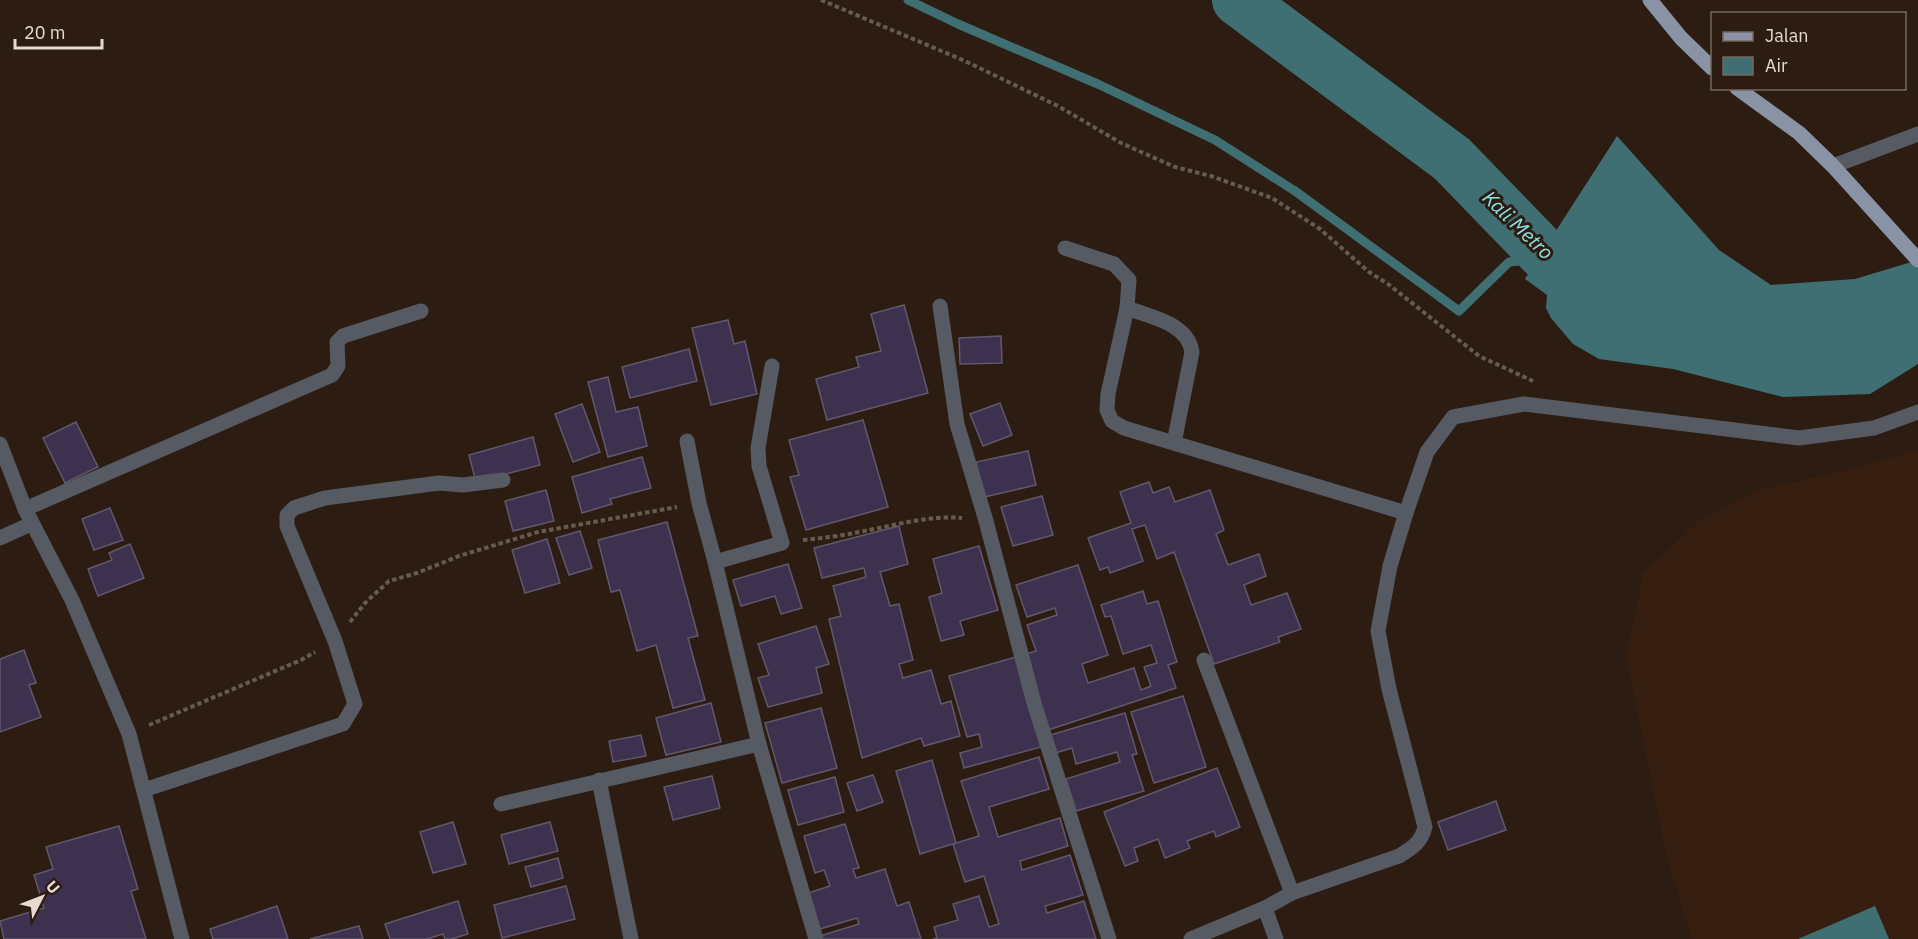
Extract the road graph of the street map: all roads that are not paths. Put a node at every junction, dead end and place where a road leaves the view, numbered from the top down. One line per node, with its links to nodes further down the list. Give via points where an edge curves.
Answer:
1 (1650, 0): 2 (main road)
2 (1711, 66)
3 (1740, 90): 5 (main road, via 1799,133)
4 (1918, 134): 5 (street)
5 (1833, 166): 7 (main road)
6 (1065, 248): 9 (street, via 1114,264 1122,271 1129,280)
7 (1918, 260)
8 (940, 306): 32 (street, via 957,424 1034,703)
9 (1127, 308): 14 (street, via 1180,329 1191,345); 14 (street, via 1107,410 1112,421 1124,428)
10 (421, 311): 17 (street, via 343,336 337,342 338,366 332,375)
11 (771, 366): 21 (street, via 758,457 782,543)
12 (1918, 412): 18 (street, via 1874,428 1799,438 1524,404 1468,413 1453,417 1427,452)
13 (687, 441): 21 (street)
14 (1174, 443): 18 (street)
15 (0, 444): 17 (street)
16 (503, 480): 25 (street, via 462,485 440,483 325,498 294,508 287,515 286,526 335,641 355,704 343,724)
17 (25, 509): 19 (street)
18 (1406, 513): 27 (street, via 1390,566 1378,631 1425,828 1423,838 1399,856)
19 (31, 524): 20 (street); 25 (street, via 72,600 129,734)
20 (0, 538)
21 (715, 562): 23 (street)
22 (1204, 660): 27 (street)
23 (759, 744): 24 (street); 31 (street)
24 (599, 780): 26 (street); 30 (street)
25 (144, 790): 29 (street)
26 (501, 804)
27 (1292, 893): 28 (street)
28 (1265, 908): 33 (street); 34 (street)
29 (182, 939)
30 (631, 939)
31 (816, 939)
32 (1109, 939)
33 (1191, 939)
34 (1276, 939)

